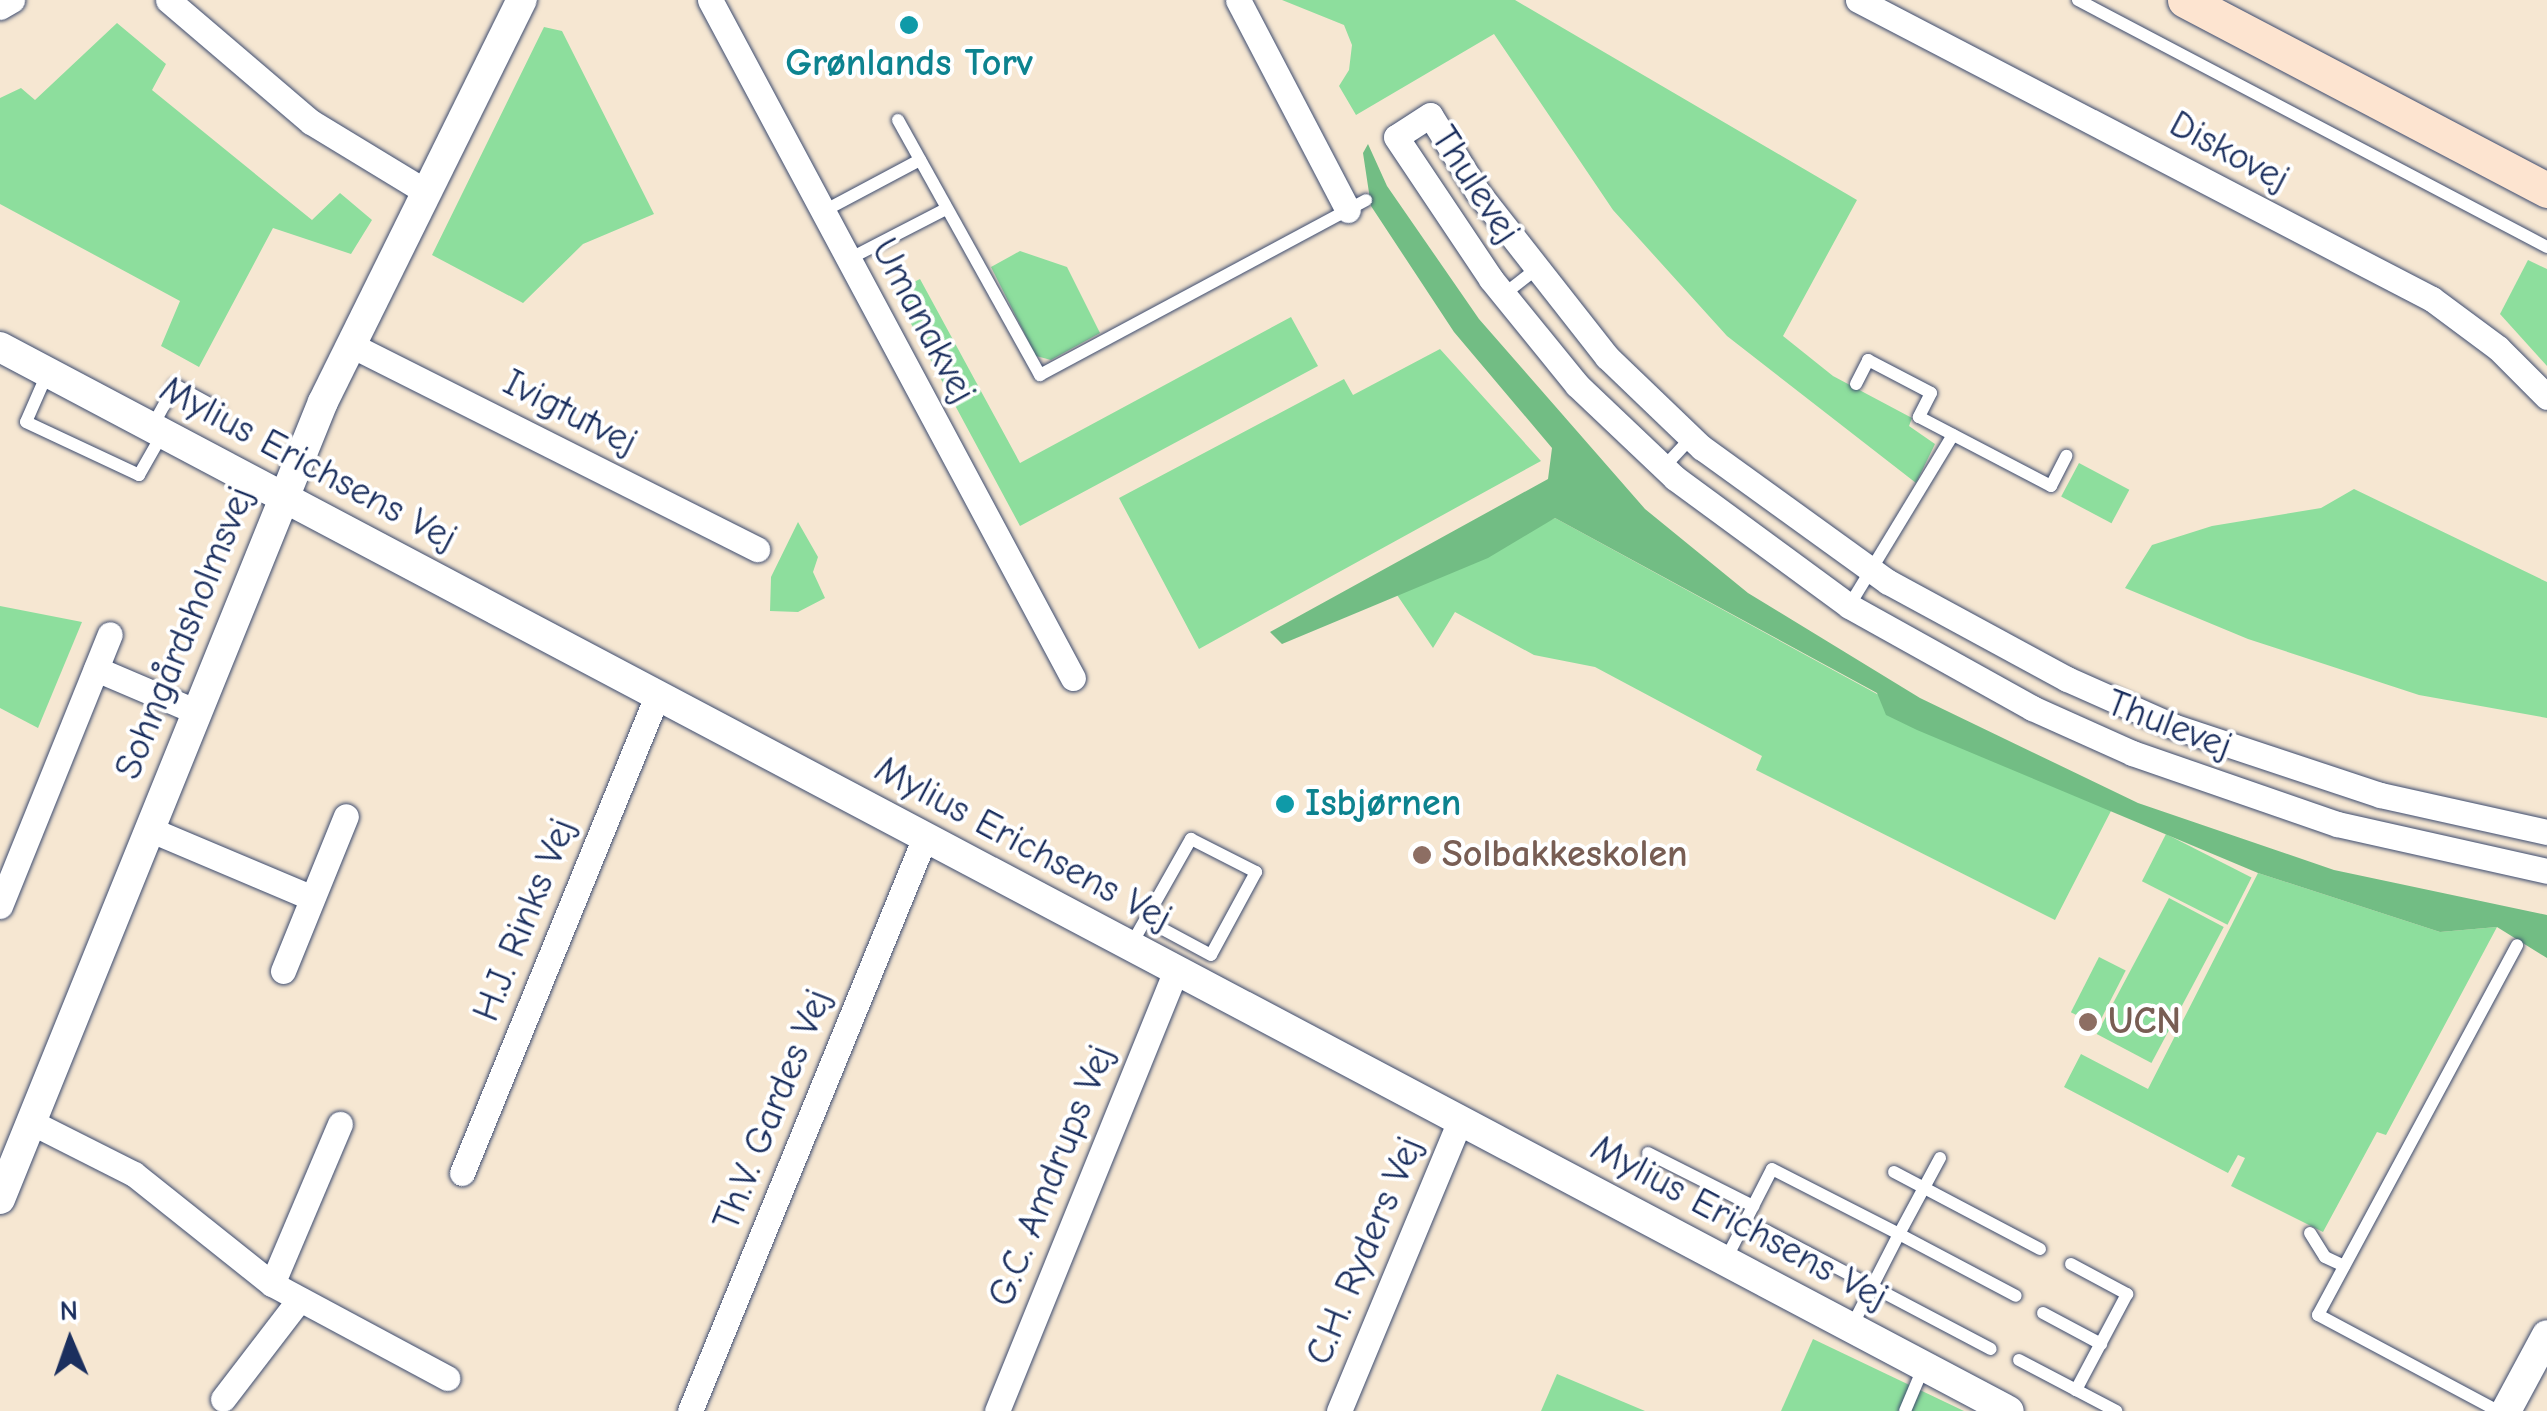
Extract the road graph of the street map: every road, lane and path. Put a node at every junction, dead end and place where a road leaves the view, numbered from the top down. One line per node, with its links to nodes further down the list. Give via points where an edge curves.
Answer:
1 (12, 0): 9 (street)
2 (168, 0): 12 (street, via 310,122)
3 (522, 0): 12 (street, Sohngårdsholmsvej)
4 (710, 0): 16 (street, Umanakvej)
5 (1238, 0): 14 (street)
6 (1858, 0): 25 (street, Diskovej, via 2432,299 2498,348)
7 (2078, 0): 17 (lane)
8 (2185, 0): 13 (main road)
9 (0, 8)
10 (898, 120): 11 (lane)
11 (920, 160): 15 (lane); 16 (lane)
12 (422, 190): 21 (street, Sohngårdsholmsvej)
13 (2547, 190)
14 (1357, 205): 15 (lane, via 1040,375)
15 (946, 209): 18 (lane)
16 (822, 212): 18 (street, Umanakvej)
17 (2547, 246)
18 (848, 260): 38 (street, Umanakvej)
19 (1535, 270): 20 (lane); 20 (street, Thulevej, via 1430,115 1396,137); 29 (street, Thulevej, via 1607,356)
20 (1503, 295): 31 (street, Thulevej, via 1577,385)
21 (348, 344): 32 (street, Sohngårdsholmsvej); 33 (street, Ivigtutvej)
22 (0, 347): 23 (street, Mylius Erichsens Vej)
23 (48, 372): 27 (street, Mylius Erichsens Vej); 27 (lane, via 26,422 139,475)
24 (1856, 384): 28 (lane, via 1868,360 1931,394 1919,418)
25 (2547, 397)
26 (218, 409): 27 (lane, via 175,385)
27 (158, 430): 32 (street, Mylius Erichsens Vej)
28 (1953, 435): 30 (lane, via 2051,486); 34 (lane)
29 (1690, 438): 31 (lane); 34 (street, Thulevej)
30 (2066, 456)
31 (1663, 468): 35 (street, Thulevej)
32 (284, 497): 40 (street, Mylius Erichsens Vej); 41 (street, Sohngårdsholmsvej)
33 (757, 548)
34 (1871, 570): 35 (lane); 39 (street, Thulevej)
35 (1848, 606): 42 (street, Thulevej)
36 (110, 634): 37 (street)
37 (96, 669): 41 (street); 52 (street)
38 (1073, 678)
39 (2067, 679): 42 (street, Thulevej); 43 (street, Thulevej)
40 (657, 696): 49 (street, Mylius Erichsens Vej); 64 (street, H.J. Rinks Vej)
41 (198, 712): 47 (street, Sohngårdsholmsvej)
42 (2050, 716): 44 (street, Thulevej)
43 (2274, 763): 44 (street, Thulevej); 46 (street, Thulevej)
44 (2262, 800): 50 (street, Thulevej)
45 (346, 816): 53 (street)
46 (2489, 821): 48 (street, Thulevej); 50 (street)
47 (149, 829): 53 (street); 59 (street, Sohngårdsholmsvej)
48 (2547, 832)
49 (925, 837): 54 (street, Mylius Erichsens Vej); 89 (street, Th.V. Gardes Vej)
50 (2480, 860): 51 (street, Thulevej)
51 (2547, 871)
52 (3, 891)
53 (312, 898): 57 (street)
54 (1138, 932): 54 (lane, via 1191,839 1256,872 1211,955); 56 (street, Mylius Erichsens Vej)
55 (2517, 945): 74 (lane)
56 (1176, 970): 58 (street, Mylius Erichsens Vej); 90 (street, G.C. Amdrups Vej)
57 (283, 971)
58 (1460, 1120): 72 (street, Mylius Erichsens Vej); 91 (street, C.H. Ryders Vej)
59 (32, 1122): 66 (street, Sohngårdsholmsvej); 75 (street, via 134,1174)
60 (340, 1124): 75 (street)
61 (1648, 1154): 67 (lane)
62 (1940, 1158): 65 (lane)
63 (1894, 1172): 65 (lane)
64 (462, 1173)
65 (1924, 1188): 70 (lane); 71 (lane)
66 (0, 1199)
67 (1753, 1206): 70 (lane, via 1772,1169); 72 (lane)
68 (1765, 1230): 76 (lane)
69 (2310, 1233): 74 (lane, via 2325,1256)
70 (1899, 1234): 76 (lane); 77 (lane)
71 (2040, 1249)
72 (1725, 1262): 80 (street, Mylius Erichsens Vej)
73 (2071, 1264): 82 (lane, via 2128,1294)
74 (2344, 1266): 95 (lane, via 2318,1315)
75 (272, 1284): 78 (street)
76 (1872, 1286): 80 (lane); 83 (lane)
77 (2016, 1296)
78 (299, 1300): 86 (street); 88 (street)
79 (2043, 1313): 82 (lane)
80 (1851, 1328): 85 (street, Mylius Erichsens Vej)
81 (2547, 1335): 96 (street)
82 (2101, 1344): 87 (lane)
83 (1991, 1349)
84 (2019, 1360): 87 (lane)
85 (1924, 1366): 92 (lane); 93 (street, Mylius Erichsens Vej)
86 (447, 1378)
87 (2076, 1390): 94 (lane)
88 (223, 1399)
89 (690, 1411)
90 (997, 1411)
91 (1340, 1411)
92 (1906, 1411)
93 (2009, 1411)
94 (2116, 1411)
95 (2498, 1411)
96 (2506, 1411)

